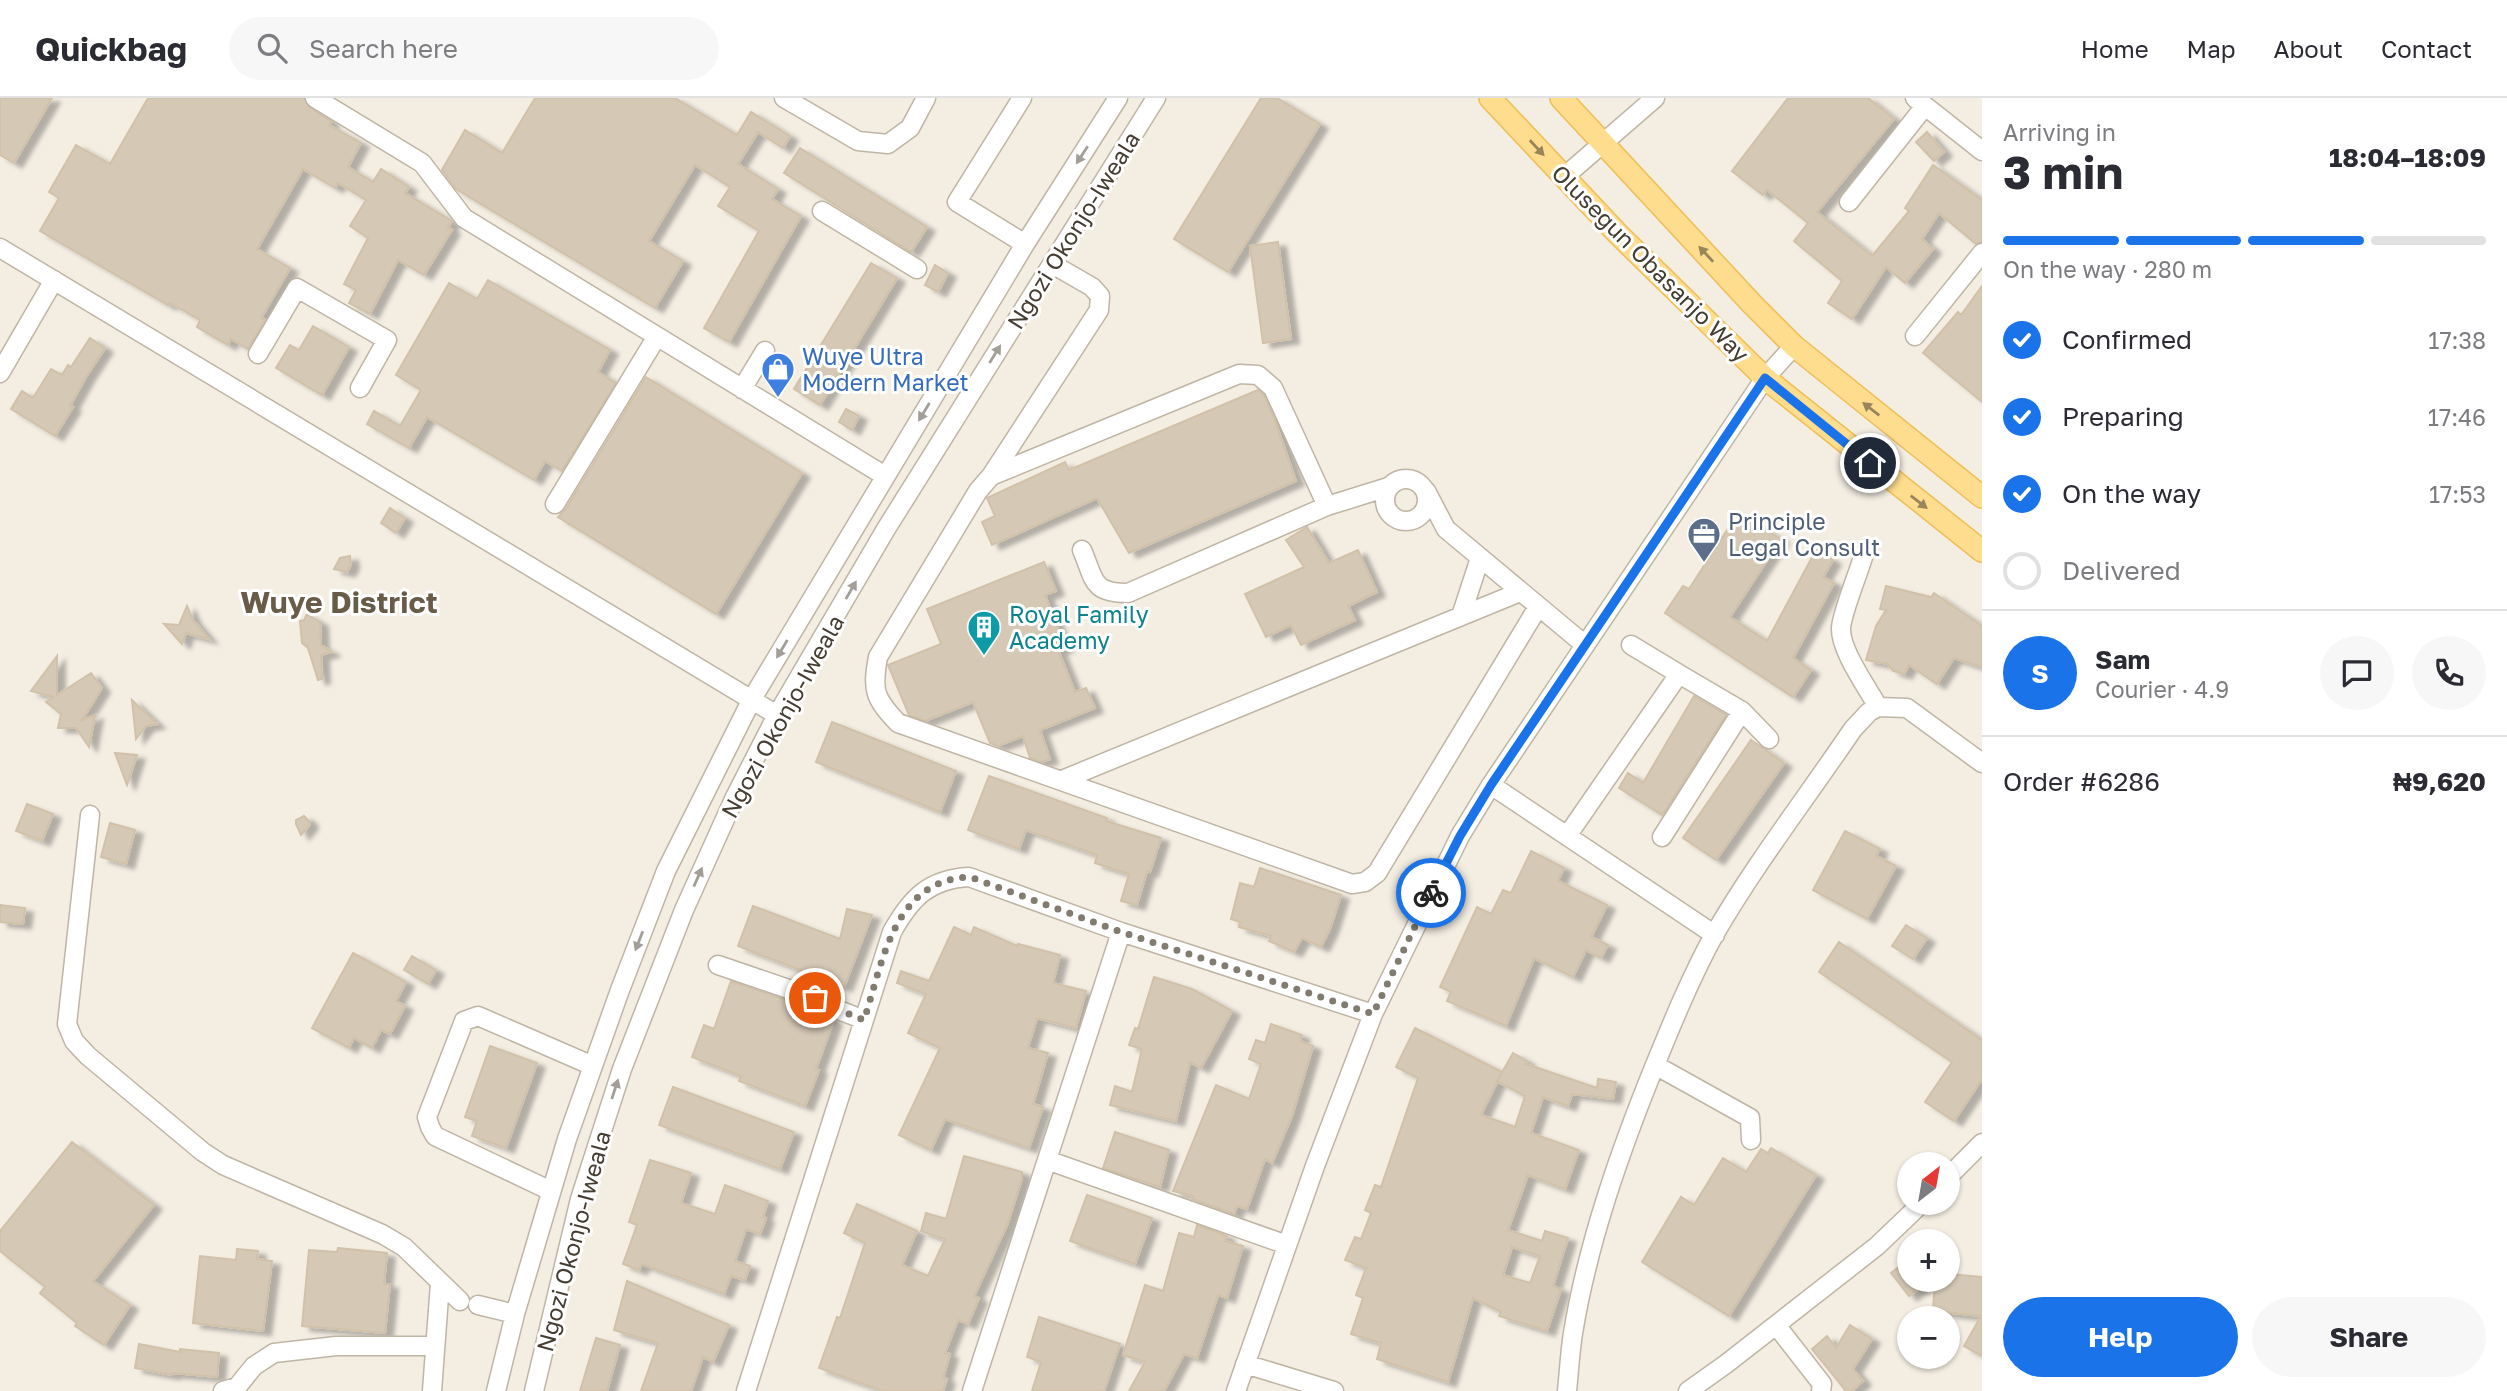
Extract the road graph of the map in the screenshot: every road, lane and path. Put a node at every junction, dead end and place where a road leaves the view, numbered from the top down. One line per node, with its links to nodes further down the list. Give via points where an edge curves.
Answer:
1 (315, 98): 23 (street, via 422,163 464,218)
2 (784, 98): 3 (street, via 859,141 888,144 910,128)
3 (926, 98)
4 (1022, 98): 16 (street, via 957,202)
5 (1118, 98): 16 (street, Ngozi Okonjo-Iweala, one-way to 16)
6 (1156, 98): 19 (street, Ngozi Okonjo-Iweala)
7 (1490, 98): 13 (main road, Olusegun Obasanjo Way, one-way to 13)
8 (1561, 98): 11 (main road, Olusegun Obasanjo Way)
9 (1655, 98): 11 (street)
10 (1920, 102): 12 (street); 14 (street)
11 (1603, 143): 13 (street); 24 (main road, Olusegun Obasanjo Way, one-way to 11)
12 (1982, 151)
13 (1564, 177): 28 (main road, Olusegun Obasanjo Way)
14 (1849, 202)
15 (822, 211): 20 (street)
16 (1025, 244): 31 (street, Ngozi Okonjo-Iweala, one-way to 31)
17 (0, 248): 21 (street)
18 (1982, 253): 22 (street)
19 (1052, 264): 32 (street, via 1092,287 1100,296 1099,310); 55 (street, Ngozi Okonjo-Iweala, one-way to 19, via 886,529)
20 (917, 269)
21 (54, 280): 27 (street); 52 (street)
22 (1915, 336)
23 (656, 338): 30 (street); 37 (street)
24 (1794, 346): 28 (street); 36 (main road, Olusegun Obasanjo Way, one-way to 24)
25 (765, 351): 30 (street)
26 (258, 354): 29 (street, via 297,288 387,340)
27 (0, 373)
28 (1765, 378): 43 (main road, Olusegun Obasanjo Way, one-way to 43); 49 (street)
29 (360, 388)
30 (742, 390): 31 (street)
31 (885, 476): 52 (street, Ngozi Okonjo-Iweala, one-way to 52)
32 (991, 476): 38 (street, via 1239,374 1258,375 1273,388); 58 (street, via 878,657 874,682 880,705 898,723)
33 (1388, 487): 34 (street, via 1408,479); 35 (street); 39 (street, via 1384,502)
34 (1426, 491): 40 (street, via 1427,506); 41 (street)
35 (1359, 496): 38 (street); 39 (street)
36 (1982, 497)
37 (555, 504)
38 (1327, 506): 42 (street, via 1128,593 1109,593 1097,586)
39 (1390, 515): 40 (street)
40 (1411, 521): 41 (street)
41 (1446, 529): 45 (street)
42 (1082, 550)
43 (1982, 551)
44 (1864, 554): 53 (street, via 1841,626 1848,652)
45 (1480, 558): 46 (street); 48 (street)
46 (1520, 592): 47 (street); 48 (street)
47 (1538, 607): 49 (street); 58 (street, via 1377,873 1364,882 1335,879)
48 (1461, 616): 58 (street)
49 (1585, 645): 59 (street)
50 (1631, 645): 51 (street)
51 (1679, 674): 54 (street); 61 (street)
52 (752, 699): 55 (street); 69 (street, Ngozi Okonjo-Iweala, one-way to 69, via 666,871)
53 (1878, 707): 57 (street, via 1906,709); 64 (street, via 1853,729)
54 (1742, 711): 56 (street); 62 (street)
55 (778, 715): 85 (street, Ngozi Okonjo-Iweala, one-way to 55, via 580,1199 622,1069 684,909)
56 (1769, 739)
57 (1982, 762)
58 (1062, 780)
59 (1491, 785): 61 (street); 66 (street, via 1460,836)
60 (90, 815): 77 (street, via 67,1024 74,1041 213,1158 382,1234 404,1247)
61 (1567, 836): 64 (street)
62 (1662, 837)
63 (1121, 932): 66 (street); 67 (street, via 970,877 936,883 918,896 892,932); 72 (street)
64 (1715, 935): 68 (street)
65 (718, 965): 67 (street)
66 (1373, 1014): 76 (street)
67 (864, 1020): 86 (street)
68 (1655, 1065): 70 (street, via 1750,1118); 90 (street, via 1600,1224 1573,1334)
69 (593, 1066): 74 (street, Ngozi Okonjo-Iweala); 74 (street, via 478,1016 470,1017 464,1021 428,1117 435,1136)
70 (1751, 1140)
71 (1982, 1143): 73 (street)
72 (1047, 1160): 76 (street); 87 (street)
73 (1960, 1165)
74 (551, 1191): 78 (street, Ngozi Okonjo-Iweala)
75 (1909, 1215): 79 (street)
76 (1287, 1245): 81 (street)
77 (440, 1283): 78 (street, via 469,1303); 80 (street)
78 (515, 1314): 84 (street, Ngozi Okonjo-Iweala)
79 (1776, 1325): 91 (street); 92 (street, via 1822,1384)
80 (435, 1346): 82 (street, via 336,1346 274,1353 254,1366 237,1387); 83 (street)
81 (1245, 1364): 88 (street); 89 (street)
82 (223, 1391)
83 (432, 1391)
84 (496, 1391)
85 (534, 1391)
86 (746, 1391)
87 (972, 1391)
88 (1236, 1391)
89 (1334, 1391)
90 (1567, 1391)
91 (1688, 1391)
92 (1821, 1391)

